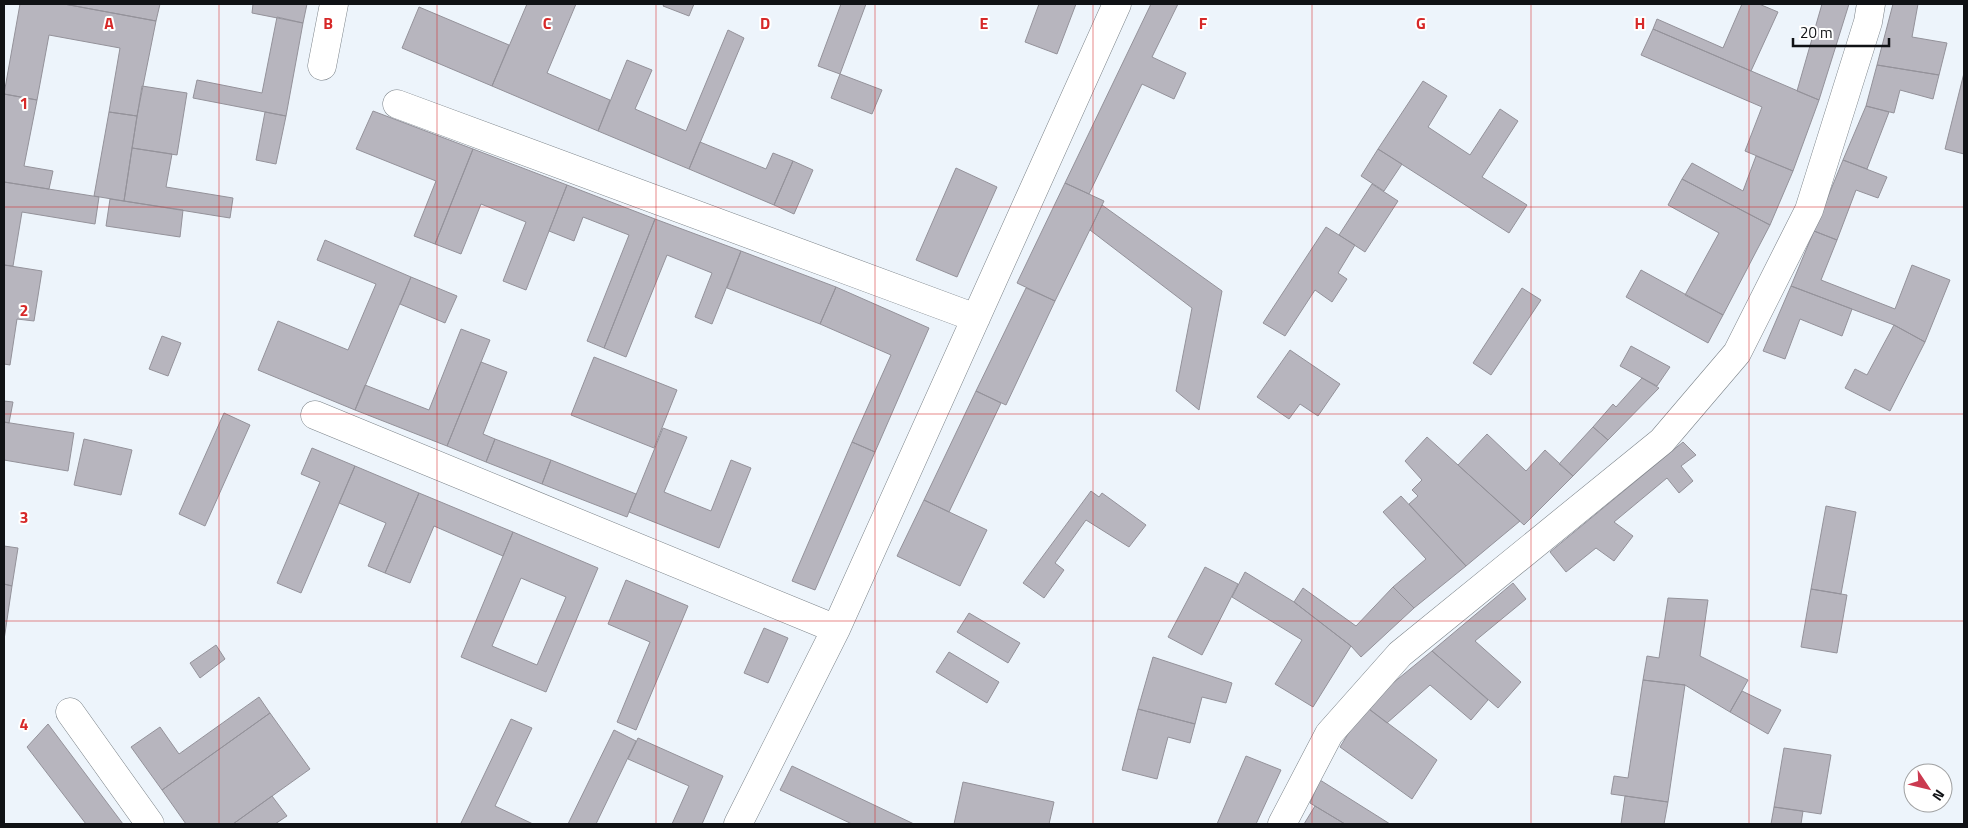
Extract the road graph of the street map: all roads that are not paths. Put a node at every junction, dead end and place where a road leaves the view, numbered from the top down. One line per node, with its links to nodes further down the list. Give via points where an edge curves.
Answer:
1 (334, 4): 4 (street)
2 (1117, 4): 6 (street)
3 (1871, 4): 12 (street, via 1809,210 1737,352 1662,441 1400,654 1329,734)
4 (322, 66)
5 (397, 104): 6 (street)
6 (976, 318): 8 (street)
7 (315, 415): 8 (street)
8 (836, 629): 11 (street)
9 (70, 712): 10 (street)
10 (150, 824)
11 (738, 824)
12 (1282, 824)

